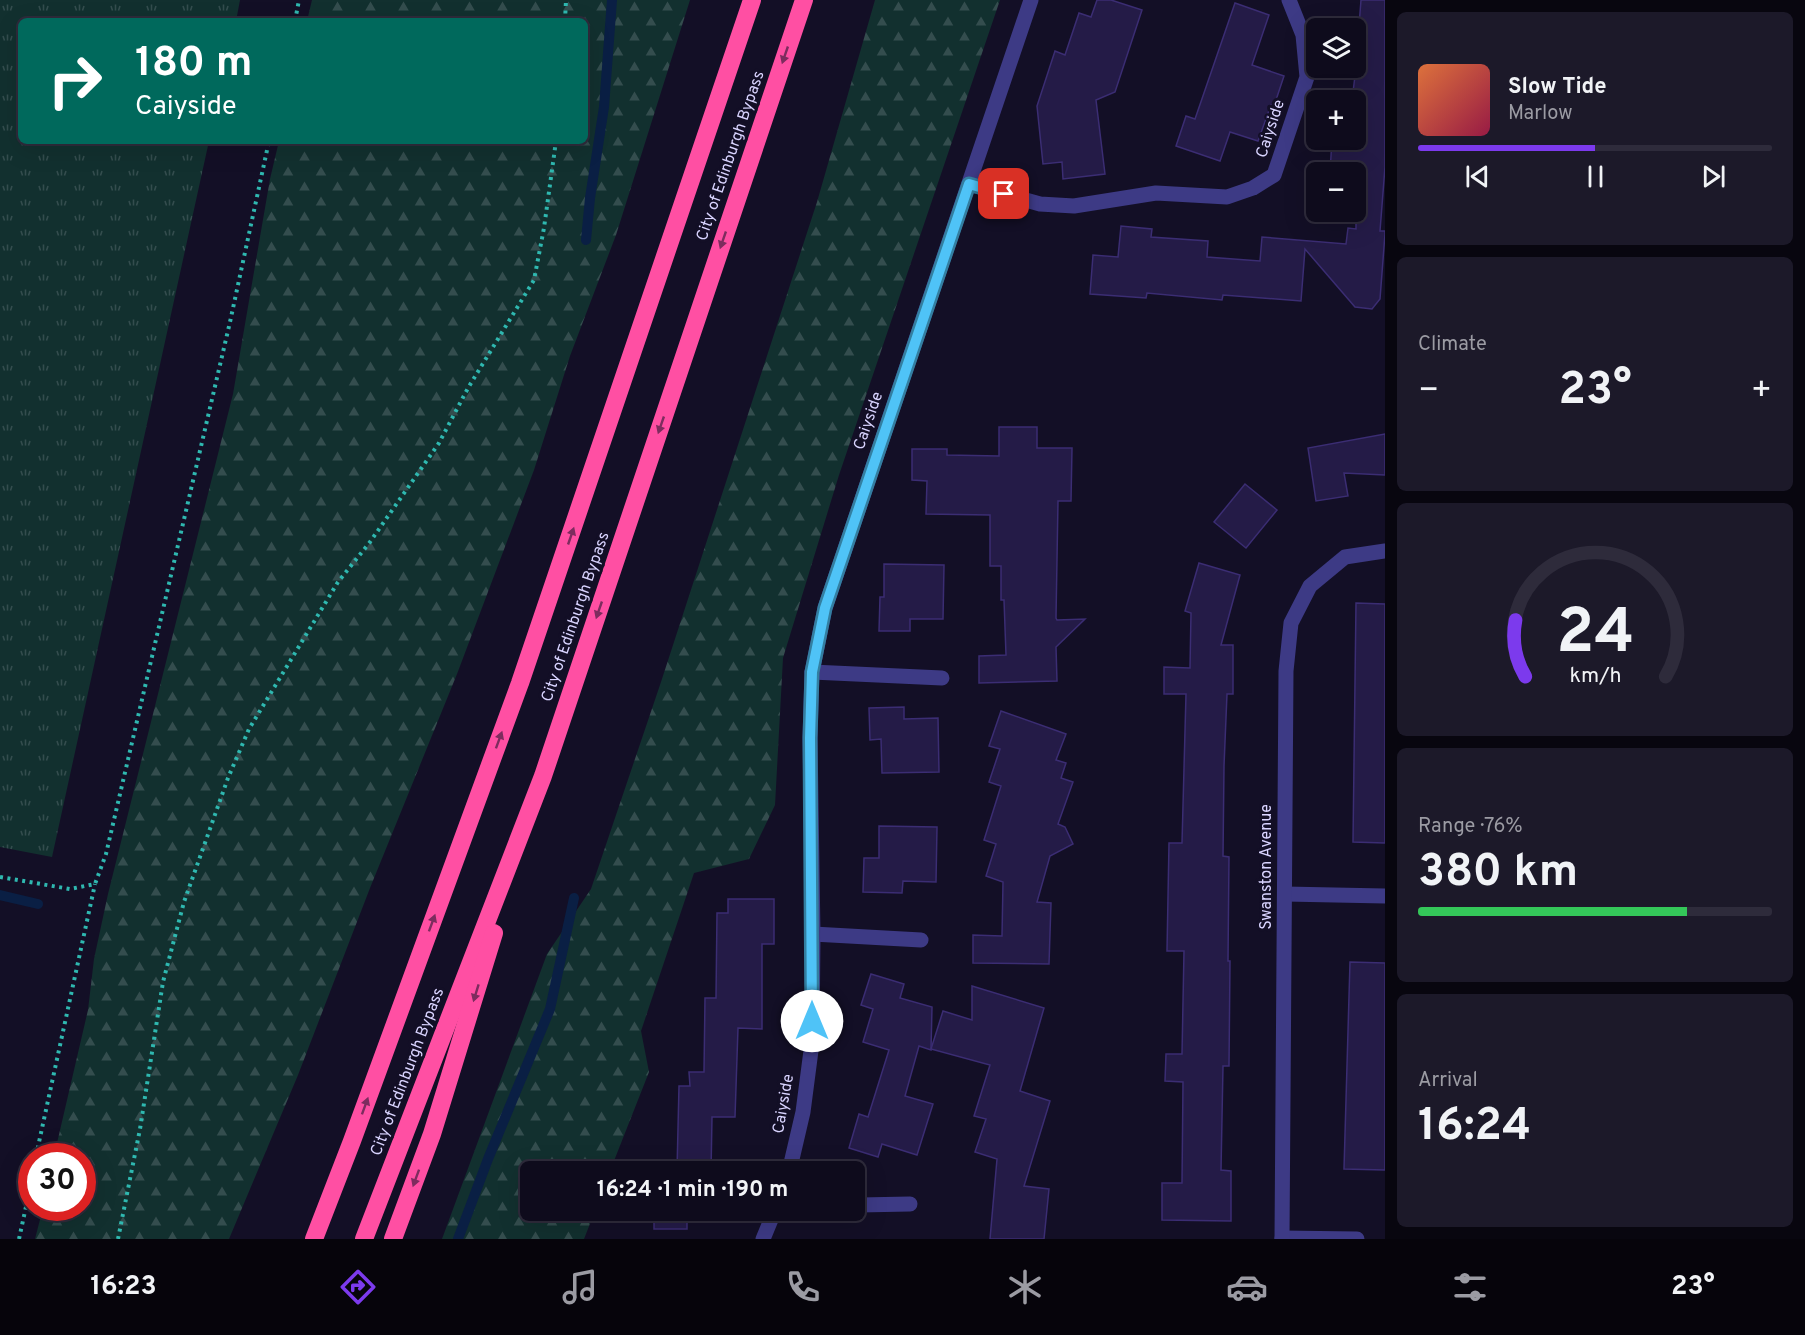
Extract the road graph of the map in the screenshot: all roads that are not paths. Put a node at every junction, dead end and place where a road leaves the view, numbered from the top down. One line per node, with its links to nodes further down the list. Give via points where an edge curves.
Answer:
1 (752, 0): 14 (highway, City of Edinburgh Bypass, one-way to 1, via 520,683)
2 (804, 0): 9 (highway, City of Edinburgh Bypass, one-way to 9)
3 (1031, 0): 5 (street, Caiyside)
4 (1289, 0): 5 (street, Caiyside, via 1303,35 1307,78 1275,175 1253,188 1227,196 1156,193 1074,206 1040,204)
5 (969, 184): 7 (street, Caiyside, via 825,608)
6 (1385, 551): 10 (street, Swanston Avenue, via 1346,557 1310,585 1291,623 1286,671)
7 (812, 672): 8 (street); 12 (street, Caiyside)
8 (942, 678)
9 (543, 776): 21 (highway, City of Edinburgh Bypass); 22 (highway, one-way to 22, via 432,1134)
10 (1285, 894): 11 (street); 24 (street, Swanston Avenue)
11 (1385, 896)
12 (813, 934): 13 (street); 15 (street, Caiyside, via 812,1043)
13 (921, 940)
14 (352, 1141): 19 (highway); 20 (highway, City of Edinburgh Bypass)
15 (792, 1161)
16 (865, 1204): 17 (street)
17 (910, 1204)
18 (770, 1221): 23 (street)
19 (306, 1239)
20 (314, 1239)
21 (364, 1239)
22 (393, 1239)
23 (763, 1239)
24 (1282, 1239): 25 (street)
25 (1357, 1239)

